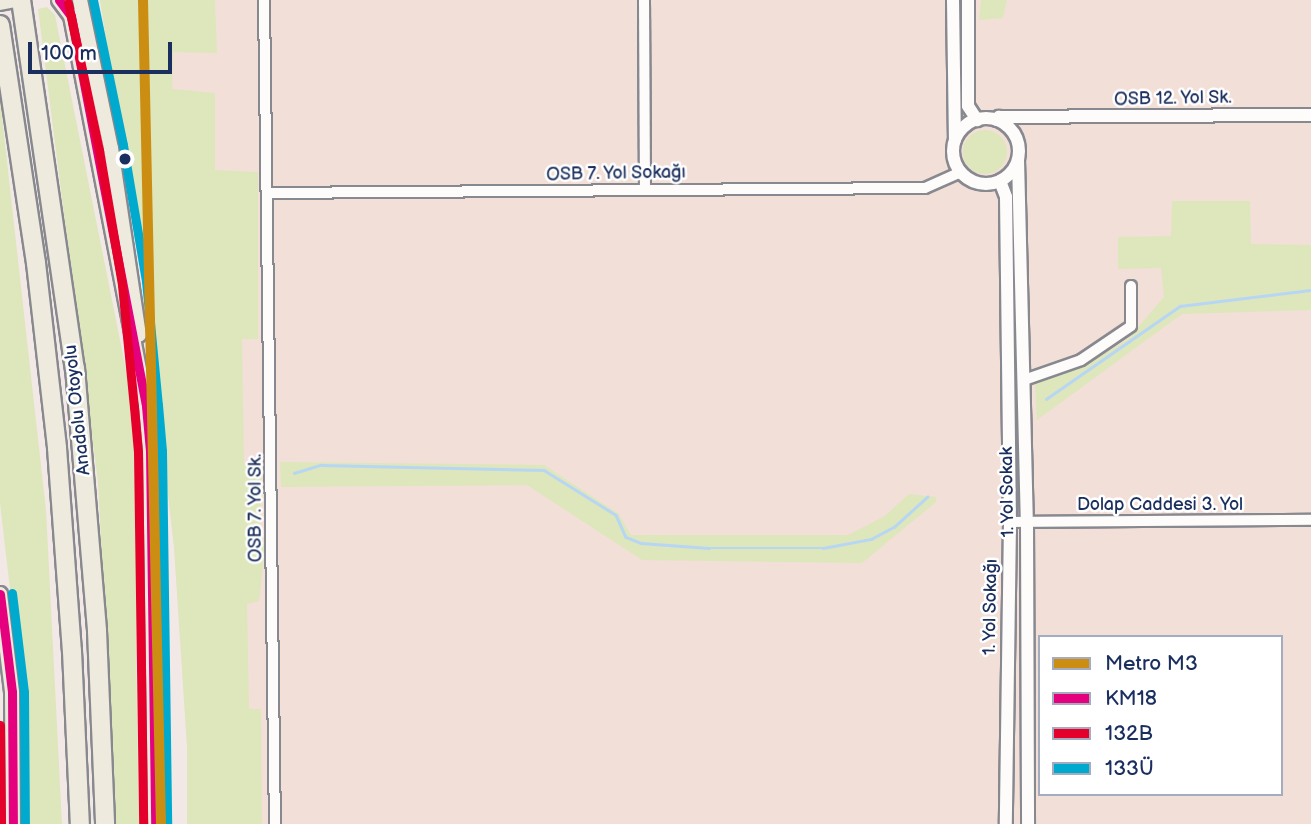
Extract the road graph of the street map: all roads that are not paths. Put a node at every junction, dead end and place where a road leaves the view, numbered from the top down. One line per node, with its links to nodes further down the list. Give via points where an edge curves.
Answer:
1 (19, 0): 8 (main road); 30 (highway, Anadolu Otoyolu, via 75,369 97,631)
2 (59, 0): 23 (main road, via 71,16)
3 (80, 0): 23 (main road, via 129,256)
4 (264, 0): 20 (street, OSB 7. Yol Sk.)
5 (644, 0): 19 (street)
6 (953, 0): 15 (street)
7 (968, 0): 12 (street, via 968,106)
8 (0, 4)
9 (0, 25): 29 (highway, Anadolu Otoyolu, via 51,389 72,651)
10 (1311, 115): 11 (street, OSB 12. Yol Sk.)
11 (1036, 117): 13 (street, OSB 12. Yol Sk.); 14 (street)
12 (977, 120): 13 (street); 15 (street, via 967,124)
13 (997, 120): 14 (street)
14 (1014, 134): 16 (street)
15 (955, 140): 17 (street, via 953,151)
16 (1018, 160): 18 (street); 22 (street, 1. Yol Sokak)
17 (961, 172): 18 (street, via 979,183); 19 (street, OSB 7. Yol Sokağı, via 925,188)
18 (1000, 181): 25 (street, 1. Yol Sokağı, via 1006,197)
19 (645, 190): 20 (street, OSB 7. Yol Sokağı)
20 (268, 193): 32 (street, OSB 7. Yol Sk.)
21 (1131, 286): 22 (street, via 1131,326 1081,360)
22 (1024, 380): 26 (street, 1. Yol Sokak)
23 (146, 406): 31 (main road)
24 (1311, 520): 26 (street, Dolap Caddesi 3. Yol)
25 (1010, 522): 26 (street, Dolap Caddesi 3. Yol); 33 (street, 1. Yol Sokağı)
26 (1027, 522): 34 (street, 1. Yol Sokak)
27 (0, 594): 28 (main road, via 12,692)
28 (13, 824)
29 (80, 824)
30 (105, 824)
31 (155, 824)
32 (275, 824)
33 (1006, 824)
34 (1028, 824)

